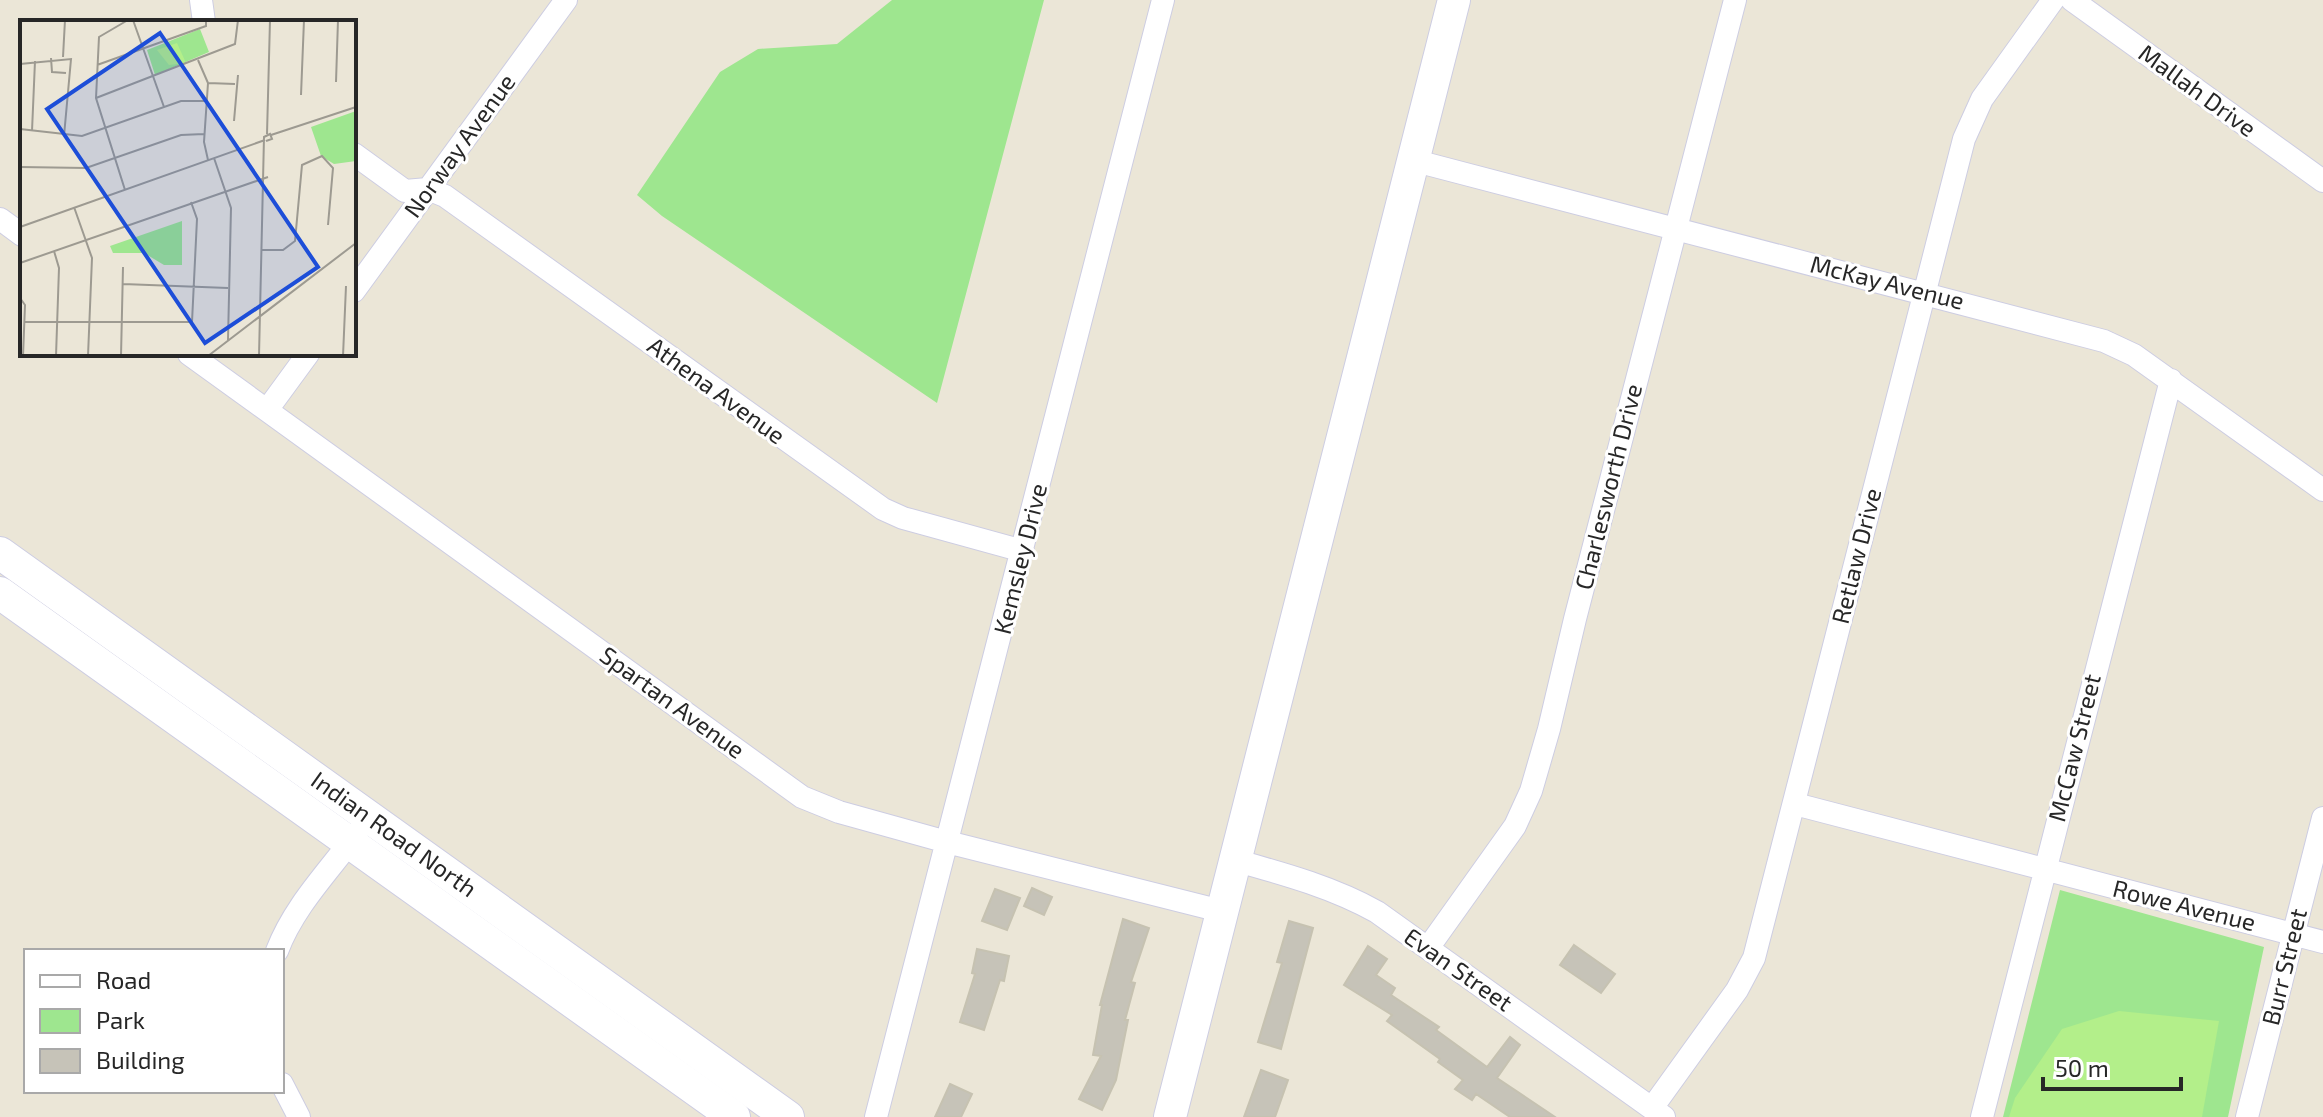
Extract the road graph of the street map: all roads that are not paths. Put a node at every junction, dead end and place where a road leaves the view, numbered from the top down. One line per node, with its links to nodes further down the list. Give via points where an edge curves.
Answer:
1 (201, 0): 8 (street)
2 (566, 0): 12 (street, Norway Avenue)
3 (1163, 0): 23 (street, Kemsley Drive)
4 (1454, 0): 10 (main road)
5 (1735, 0): 14 (street, Charlesworth Drive)
6 (2053, 0): 17 (street, Retlaw Drive, via 1969,124)
7 (2072, 0): 11 (street, Mallah Drive)
8 (204, 20)
9 (356, 155): 12 (street, Athena Avenue, via 405,191)
10 (1412, 160): 14 (street, McKay Avenue); 30 (main road)
11 (2323, 181)
12 (428, 189): 16 (street, Norway Avenue); 23 (street, Athena Avenue, via 445,196 883,509)
13 (0, 219): 15 (street)
14 (1675, 229): 17 (street, McKay Avenue); 35 (street, Charlesworth Drive, via 1527,804)
15 (20, 234)
16 (356, 288)
17 (1924, 293): 20 (street, McKay Avenue, via 2096,338); 26 (street, Retlaw Drive)
18 (192, 356): 21 (street, Spartan Avenue)
19 (307, 356): 21 (street)
20 (2171, 380): 22 (street, McKay Avenue); 31 (street, McCaw Street)
21 (267, 410): 29 (street, Spartan Avenue, via 802,797)
22 (2323, 490)
23 (1023, 551): 29 (street, Kemsley Drive)
24 (0, 553): 28 (main road, Indian Road North)
25 (0, 593): 28 (main road, Indian Road North)
26 (1795, 804): 31 (street, Rowe Avenue); 38 (street, Retlaw Drive, via 1747,972)
27 (2323, 818): 33 (street, Burr Street)
28 (360, 828): 36 (street, via 305,901); 40 (main road, Indian Road North); 41 (main road, Indian Road North)
29 (947, 842): 32 (street, Spartan Avenue); 42 (street, Kemsley Drive)
30 (1234, 860): 32 (main road); 35 (street, Evan Street, via 1345,895)
31 (2044, 870): 33 (street, Rowe Avenue); 44 (street, McCaw Street)
32 (1221, 911): 43 (main road)
33 (2293, 934): 34 (street, Rowe Avenue); 45 (street, Burr Street)
34 (2323, 942)
35 (1428, 948): 38 (street, Evan Street)
36 (278, 949)
37 (284, 1088): 39 (street)
38 (1658, 1112)
39 (299, 1117)
40 (734, 1117)
41 (788, 1117)
42 (876, 1117)
43 (1170, 1117)
44 (1982, 1117)
45 (2247, 1117)

